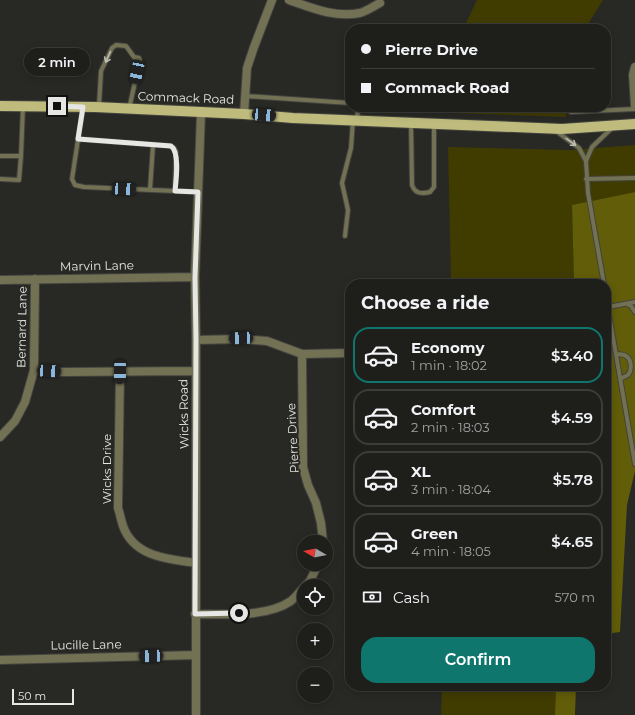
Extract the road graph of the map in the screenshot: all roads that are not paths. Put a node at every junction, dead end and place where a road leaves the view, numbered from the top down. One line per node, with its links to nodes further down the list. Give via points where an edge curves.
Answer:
1 (272, 0): 5 (street, via 248,68)
2 (289, 0): 3 (street, via 322,11 343,14 361,12)
3 (380, 3)
4 (635, 67): 11 (street)
5 (245, 96): 6 (lane); 16 (street)
6 (345, 103)
7 (0, 106): 8 (main road, Commack Road)
8 (23, 106): 9 (main road, Commack Road); 26 (lane)
9 (83, 107): 10 (main road, Commack Road); 23 (lane)
10 (99, 107): 12 (main road, Commack Road); 12 (lane, one-way to 10, via 140,60 134,57 126,46 116,45 101,71)
11 (635, 108): 13 (lane)
12 (129, 109): 15 (main road, Commack Road)
13 (611, 110)
14 (357, 112): 17 (lane)
15 (201, 113): 16 (main road, Commack Road); 33 (street, Wicks Road)
16 (244, 114): 17 (main road, Commack Road)
17 (355, 120): 18 (main road, Commack Road); 34 (lane, via 342,183 348,210)
18 (411, 122): 19 (main road, Commack Road); 19 (lane, via 412,185 413,189 421,193 430,192 434,187)
19 (434, 123): 22 (main road, Commack Road)
20 (635, 124): 21 (main road, Commack Road)
21 (615, 126): 22 (main road, Commack Road); 27 (lane, via 592,147)
22 (551, 128): 27 (lane, one-way to 27, via 578,146)
23 (78, 139): 24 (lane); 31 (lane, via 72,179 75,185 84,188)
24 (153, 145): 31 (lane); 32 (lane, via 171,146 176,152)
25 (0, 156): 26 (lane)
26 (21, 156): 29 (lane, via 19,180)
27 (586, 161): 30 (lane)
28 (635, 178): 30 (lane)
29 (0, 179)
30 (586, 179): 37 (lane)
31 (150, 190): 32 (lane)
32 (175, 191): 33 (lane)
33 (198, 192): 35 (street, Wicks Road)
34 (345, 236)
35 (195, 278): 36 (street, Marvin Lane); 44 (street, Wicks Road)
36 (35, 279): 38 (street, Marvin Lane); 48 (street, Bernard Lane)
37 (603, 279)
38 (0, 280)
39 (635, 302): 40 (lane)
40 (627, 303): 41 (lane); 42 (lane)
41 (611, 306)
42 (635, 312)
43 (611, 325): 47 (lane)
44 (196, 340): 46 (street, via 241,338 267,341); 49 (street, Wicks Road)
45 (345, 353): 46 (street)
46 (302, 354): 54 (street, Pierre Drive, via 303,467 318,510)
47 (616, 354): 51 (lane); 51 (lane, via 627,356 631,368 628,375)
48 (34, 370): 50 (street); 52 (street, Bernard Lane, via 25,402 15,421)
49 (195, 371): 50 (street); 55 (street, Wicks Road)
50 (120, 372): 55 (street, Wicks Drive, via 118,508 123,527 132,542 146,553 160,558)
51 (620, 379): 53 (lane)
52 (0, 437)
53 (635, 464)
54 (322, 535)
55 (196, 563): 57 (street, Wicks Road)
56 (297, 594): 57 (street, via 291,600 271,610)
57 (195, 614): 58 (street, Wicks Road)
58 (196, 655): 59 (street, Lucille Lane); 60 (street, Wicks Road)
59 (0, 660)
60 (196, 715)

